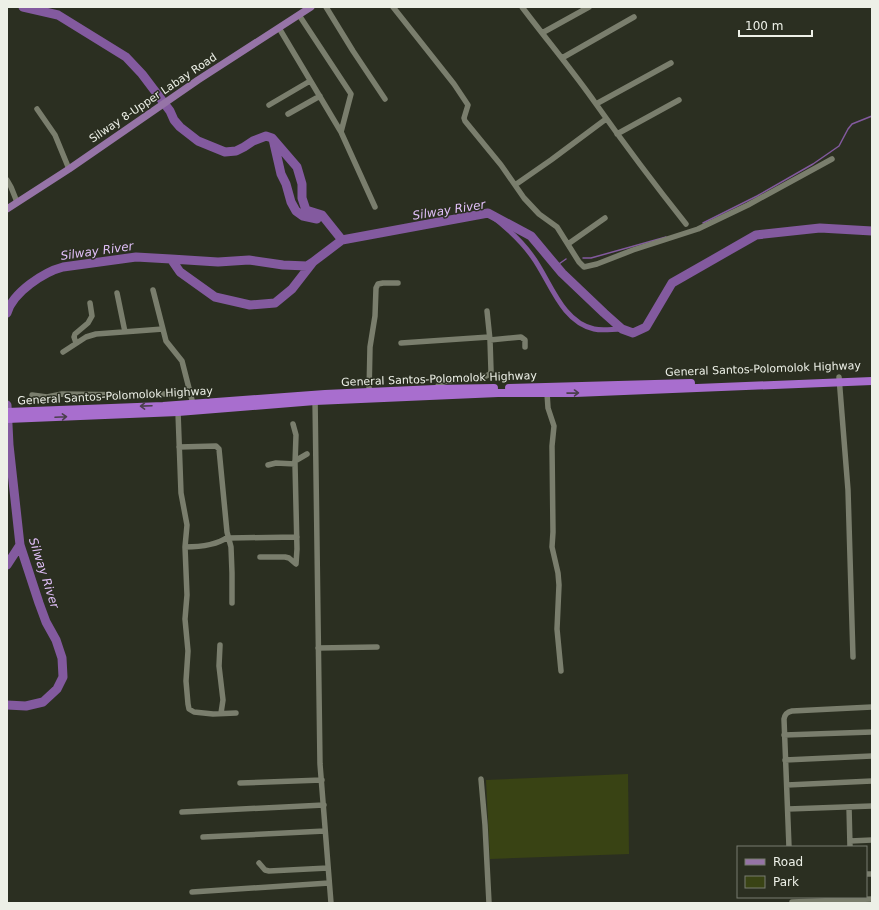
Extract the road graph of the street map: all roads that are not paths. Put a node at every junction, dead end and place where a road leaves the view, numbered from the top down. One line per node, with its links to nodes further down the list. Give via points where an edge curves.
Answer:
1 (312, 7): 6 (main road, Silway 8-Upper Labay Road)
2 (326, 7): 14 (street)
3 (393, 7): 26 (street, via 454,84 468,105 465,121)
4 (522, 7): 9 (street)
5 (589, 7): 9 (street)
6 (301, 11): 8 (main road, Silway 8-Upper Labay Road); 21 (street, via 350,94)
7 (634, 17): 10 (street)
8 (278, 28): 12 (street); 24 (main road, Silway 8-Upper Labay Road)
9 (542, 33): 10 (street)
10 (562, 58): 16 (street)
11 (671, 63): 16 (street)
12 (310, 82): 13 (street); 17 (street)
13 (320, 96): 19 (street); 21 (street)
14 (385, 99)
15 (679, 100): 22 (street)
16 (596, 104): 20 (street)
17 (269, 105)
18 (37, 109): 24 (street, via 55,135)
19 (288, 114)
20 (606, 119): 22 (street); 26 (street)
21 (341, 132): 28 (street)
22 (617, 134): 31 (street)
23 (832, 159): 32 (street, via 698,229 587,267 583,267)
24 (69, 169): 27 (main road, Silway 8-Upper Labay Road)
25 (7, 180): 27 (street)
26 (515, 185): 32 (street, via 539,214 557,227)
27 (17, 202): 29 (main road, Silway 8-Upper Labay Road)
28 (375, 207)
29 (7, 209)
30 (605, 218): 32 (street)
31 (686, 224)
32 (568, 244)
33 (398, 283): 50 (street, via 378,284 376,288 370,347)
34 (153, 290): 38 (street)
35 (116, 293): 39 (street)
36 (90, 303): 42 (street, via 92,316 88,323 74,334)
37 (487, 311): 40 (street)
38 (163, 329): 39 (street); 49 (street, via 166,341 182,361)
39 (125, 332): 42 (street, via 96,334)
40 (490, 338): 41 (street); 43 (street, via 521,337); 48 (street, via 490,374 443,382)
41 (401, 343)
42 (76, 344): 44 (street)
43 (525, 347)
44 (63, 352)
45 (872, 376): 46 (highway, General Santos-Polomolok Highway); 47 (street)
46 (839, 380): 47 (highway); 48 (highway, General Santos-Polomolok Highway); 51 (highway, one-way to 46); 72 (street, via 848,490)
47 (872, 381)
48 (435, 389): 50 (highway, General Santos-Polomolok Highway)
49 (191, 393): 52 (street, via 62,394 47,397); 54 (street)
50 (369, 393): 53 (highway, General Santos-Polomolok Highway)
51 (548, 393): 53 (highway); 73 (street, via 548,408 554,426 552,547 559,585 557,629)
52 (32, 395)
53 (315, 398): 54 (highway, General Santos-Polomolok Highway); 56 (highway); 71 (street)
54 (193, 404): 57 (highway, General Santos-Polomolok Highway, one-way to 57)
55 (7, 412): 57 (highway, General Santos-Polomolok Highway)
56 (178, 412): 57 (highway, one-way to 56); 60 (street)
57 (22, 415): 58 (highway)
58 (7, 419)
59 (292, 424): 62 (street, via 296,434)
60 (179, 447): 64 (street, via 216,446 219,449); 66 (street, via 181,493 187,525)
61 (308, 454): 62 (street)
62 (295, 463): 63 (street); 65 (street)
63 (268, 465)
64 (228, 537): 65 (street); 66 (street, via 216,543); 68 (street, via 232,562)
65 (297, 537): 67 (street, via 297,566 285,557)
66 (185, 547): 75 (street, via 188,651 186,681 189,709 194,712)
67 (260, 557)
68 (232, 603)
69 (220, 645): 75 (street, via 219,666 223,700)
70 (377, 647): 71 (street)
71 (318, 648): 82 (street)
72 (853, 657)
73 (561, 671)
74 (872, 707): 78 (street, via 789,711 784,719)
75 (221, 713): 76 (street)
76 (236, 713)
77 (872, 732): 78 (street)
78 (784, 735): 80 (street)
79 (872, 756): 80 (street)
80 (786, 760): 85 (street)
81 (481, 779): 103 (street)
82 (322, 780): 84 (street); 86 (street)
83 (872, 781): 85 (street)
84 (240, 783)
85 (787, 785): 89 (street)
86 (324, 805): 90 (street); 91 (street)
87 (872, 806): 88 (street)
88 (849, 807): 89 (street); 94 (street)
89 (788, 809): 95 (street)
90 (182, 812)
91 (326, 831): 92 (street); 97 (street)
92 (204, 837)
93 (872, 840): 94 (street)
94 (850, 844)
95 (789, 846)
96 (259, 862): 97 (street, via 265,870 270,871)
97 (328, 868): 98 (street)
98 (329, 883): 99 (street); 102 (street)
99 (192, 892)
100 (872, 899): 101 (street)
101 (792, 901)
102 (331, 903)
103 (489, 903)

